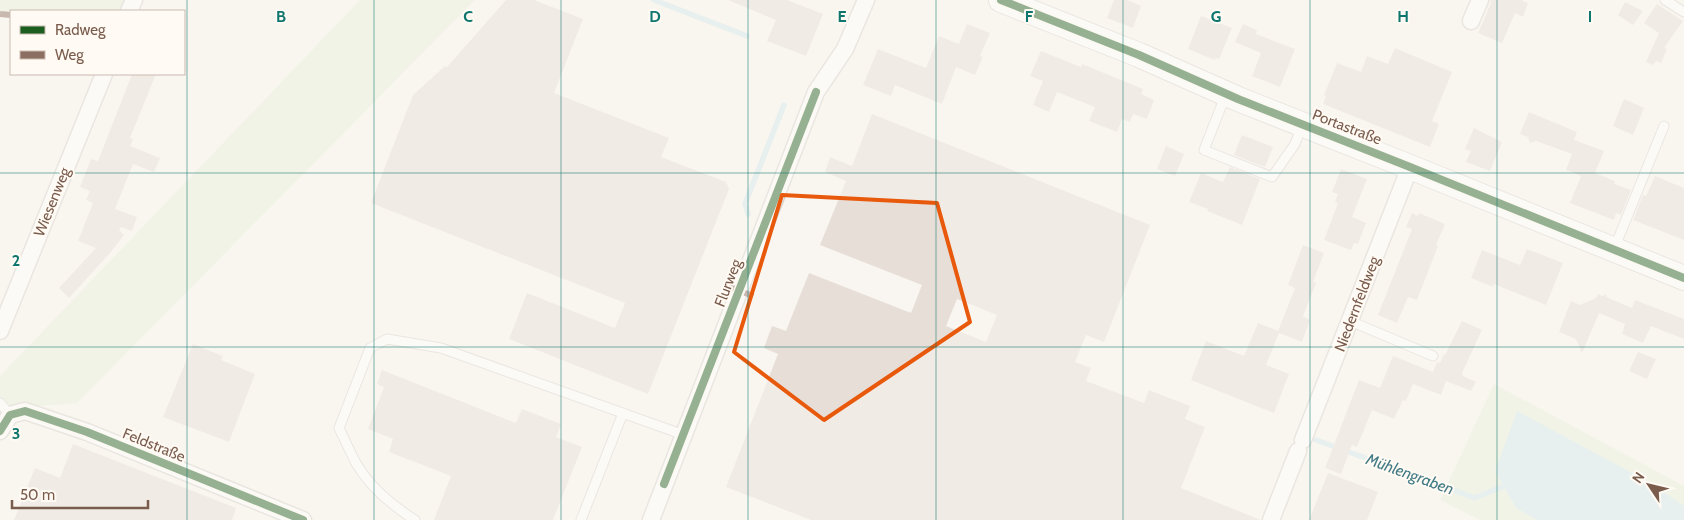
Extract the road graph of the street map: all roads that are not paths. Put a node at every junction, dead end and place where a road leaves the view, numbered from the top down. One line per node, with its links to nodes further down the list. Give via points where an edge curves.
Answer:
1 (866, 0): 20 (street, Flurweg, via 845,49 816,92)
2 (1001, 0): 8 (main road, Portastraße)
3 (1480, 0): 6 (street)
4 (1665, 0): 5 (lane)
5 (1684, 12)
6 (1471, 21)
7 (104, 75): 15 (street, Wiesenweg)
8 (1226, 94): 9 (main road, Portastraße); 9 (lane, via 1204,150 1272,177 1295,144)
9 (1302, 124): 11 (main road, Portastraße)
10 (1664, 126): 12 (lane)
11 (1410, 167): 12 (main road, Portastraße); 14 (street, Niedernfeldweg)
12 (1614, 250): 13 (main road, Portastraße)
13 (1684, 278)
14 (1350, 320): 16 (lane); 25 (street, Niedernfeldweg)
15 (0, 331)
16 (1433, 356)
17 (5, 409): 19 (street, Feldstraße); 21 (street, Feldstraße, via 25,411 87,432)
18 (623, 413): 20 (lane); 22 (lane, via 441,348 388,338 370,348 339,428 357,465 376,489); 23 (lane)
19 (0, 430)
20 (684, 435): 24 (street, Flurweg)
21 (303, 520)
22 (415, 520)
23 (581, 520)
24 (651, 520)
25 (1271, 520)

